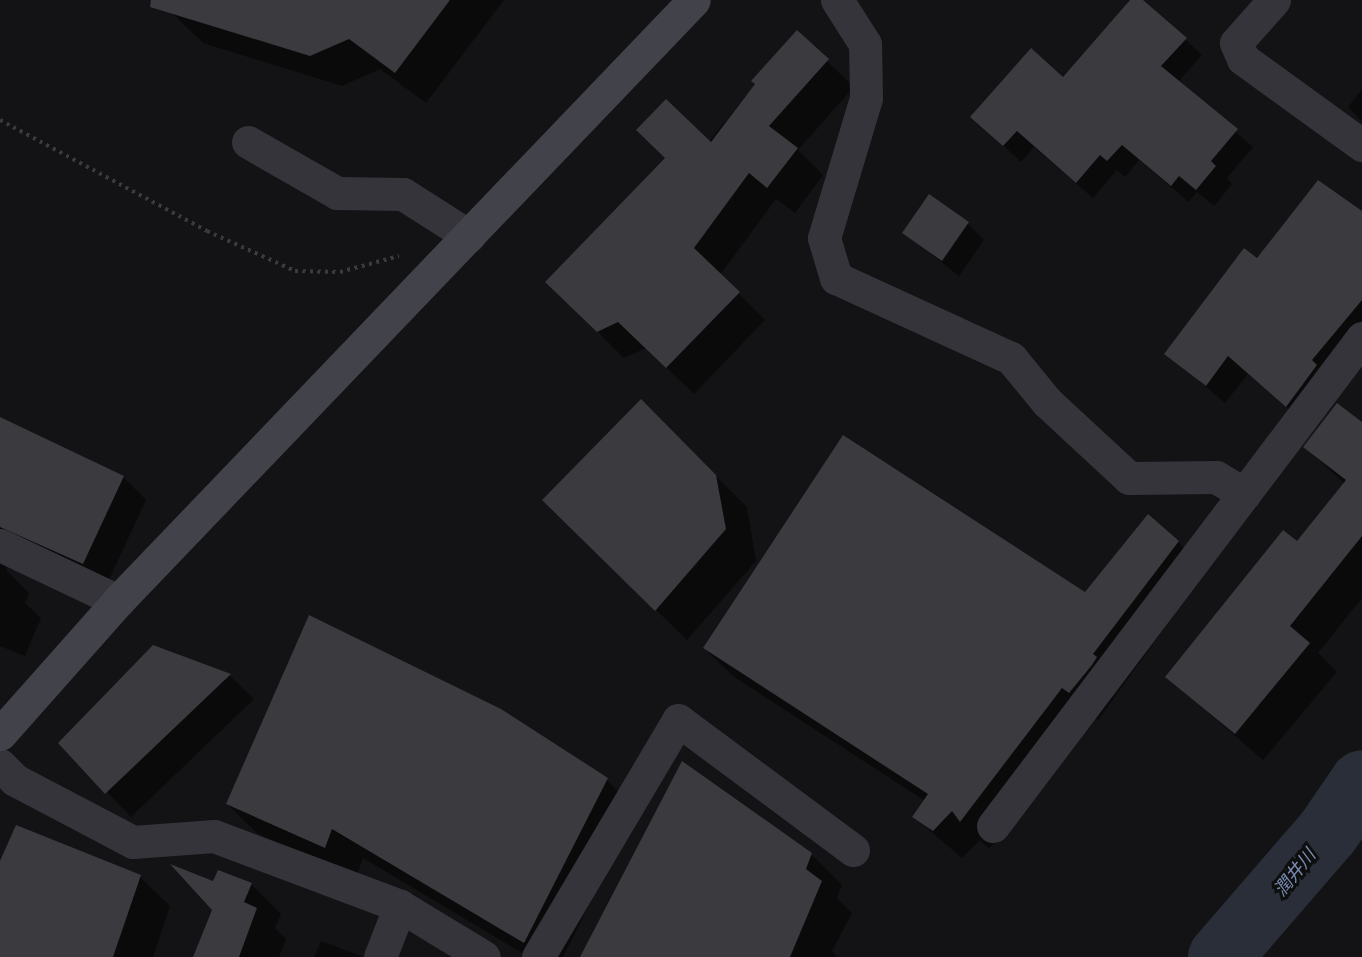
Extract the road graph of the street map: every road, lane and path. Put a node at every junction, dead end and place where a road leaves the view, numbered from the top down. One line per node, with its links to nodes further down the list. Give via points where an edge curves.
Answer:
1 (694, 0): 7 (street)
2 (837, 0): 10 (street, via 865,44 866,98 824,238 836,278 1011,358 1047,402 1129,478 1216,477)
3 (1274, 0): 6 (street, via 1236,43 1244,59)
4 (0, 120): 8 (path, via 207,231 295,271 340,272)
5 (248, 142): 7 (street, via 337,193 403,195)
6 (1362, 145)
7 (469, 236): 12 (street)
8 (404, 254)
9 (1362, 338): 10 (street)
10 (1244, 494): 15 (street)
11 (0, 545): 12 (street)
12 (118, 601): 13 (street)
13 (0, 734)
14 (0, 765): 17 (street, via 15,780 133,842 214,836)
15 (993, 826)
16 (853, 850): 20 (street, via 678,720)
17 (400, 906): 18 (street); 19 (street)
18 (380, 957)
19 (484, 957)
20 (538, 957)

